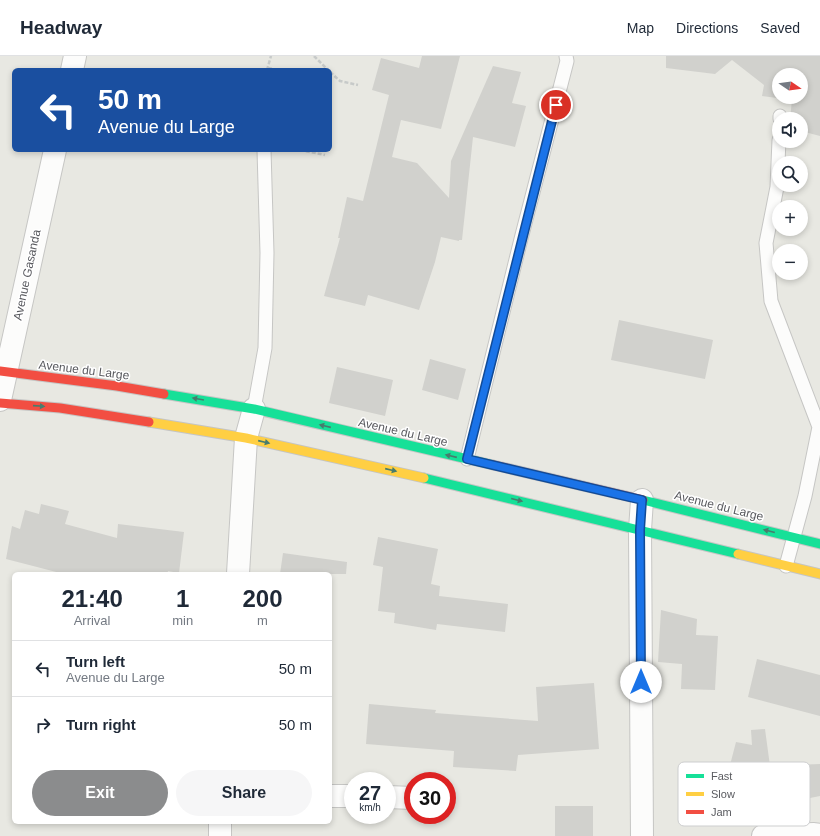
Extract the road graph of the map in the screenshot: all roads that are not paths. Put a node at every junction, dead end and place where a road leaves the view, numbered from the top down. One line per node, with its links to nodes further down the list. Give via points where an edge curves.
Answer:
1 (75, 56): 3 (street)
2 (566, 56): 12 (lane, via 567,61)
3 (72, 68)
4 (779, 148): 15 (lane, via 777,187 766,243 771,301 819,427 805,496)
5 (55, 152): 7 (street, Avenue Gasanda)
6 (264, 152): 10 (lane, via 267,253 265,348)
7 (3, 371): 8 (street, Avenue Gasanda); 10 (main road, Avenue du Large, one-way to 7, via 124,387)
8 (0, 400)
9 (0, 403): 11 (main road, one-way to 11, via 60,408)
10 (254, 409): 11 (street); 12 (main road, Avenue du Large, one-way to 10)
11 (246, 438): 14 (main road, one-way to 14, via 431,479); 18 (street)
12 (467, 459): 13 (main road, Avenue du Large)
13 (642, 500): 14 (street); 15 (main road, Avenue du Large, one-way to 13)
14 (640, 530): 17 (main road); 25 (street)
15 (793, 537): 16 (main road, Avenue du Large); 17 (lane)
16 (820, 544)
17 (786, 566): 19 (main road)
18 (238, 572)
19 (820, 574)
20 (332, 796): 21 (street)
21 (344, 796)
22 (220, 824): 24 (street)
23 (820, 835): 26 (street)
24 (220, 836)
25 (642, 836)
26 (763, 836)

